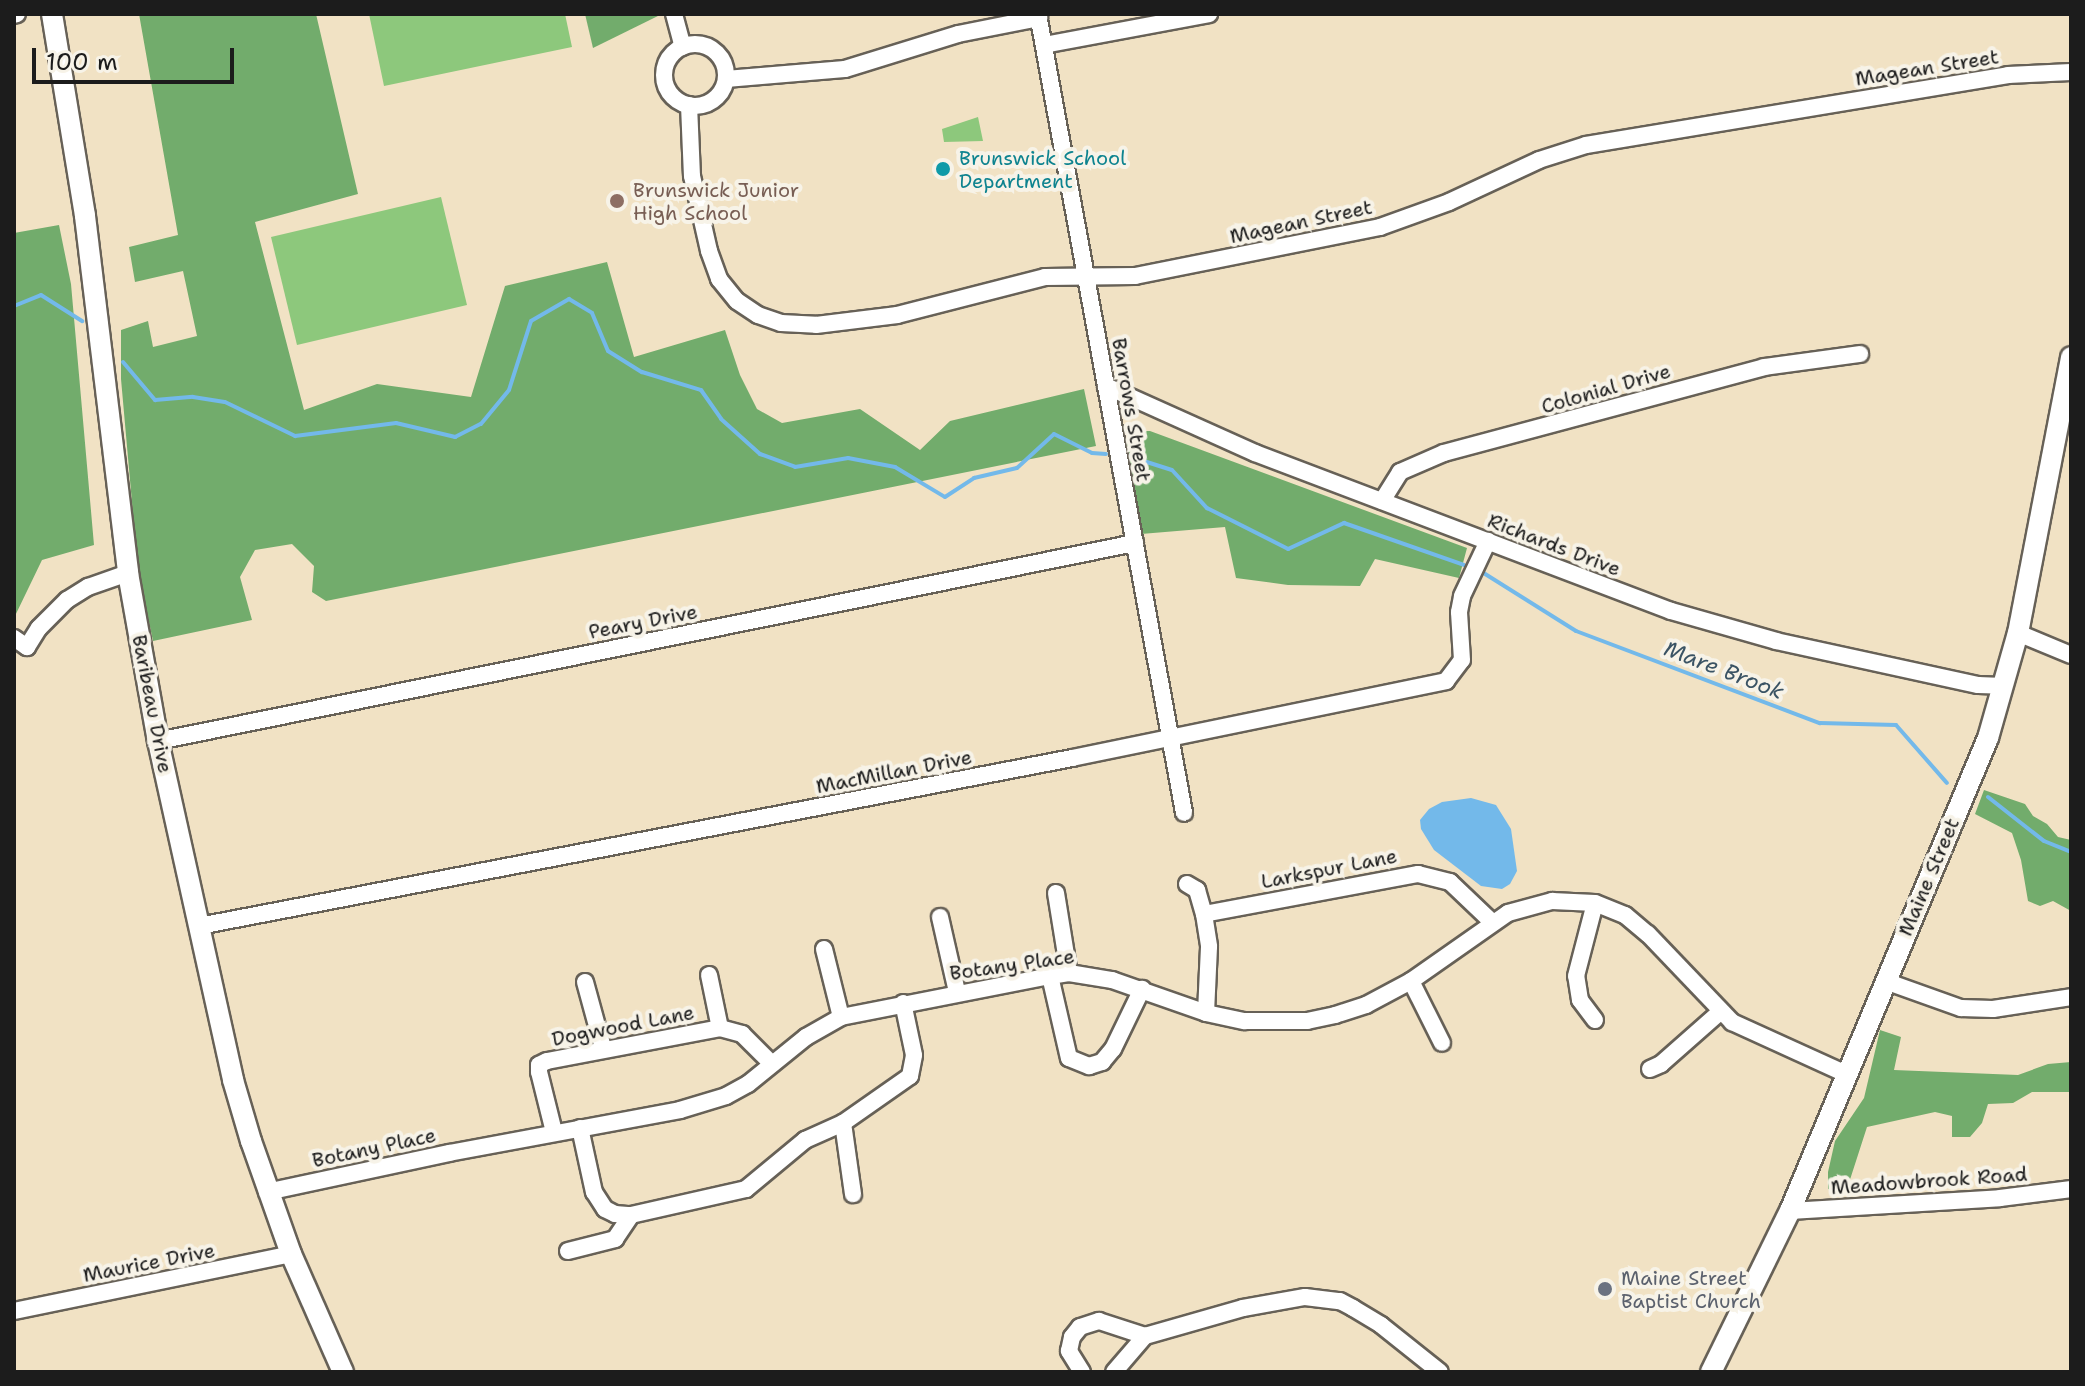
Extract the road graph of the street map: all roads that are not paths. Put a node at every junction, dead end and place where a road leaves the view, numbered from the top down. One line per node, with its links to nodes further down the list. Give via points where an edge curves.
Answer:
1 (52, 14): 17 (street, Baribeau Drive, via 97,299)
2 (674, 14): 6 (street)
3 (1209, 14): 5 (street)
4 (1039, 16): 5 (street, Barrows Street); 8 (street, via 845,69)
5 (1044, 45): 10 (street, Barrows Street)
6 (683, 47): 8 (street, via 715,51); 9 (street, via 667,63 665,79 671,93)
7 (2071, 72): 10 (street, Magean Street, via 2008,75 1586,145 1380,227 1135,276)
8 (726, 79): 9 (street, via 712,101)
9 (689, 105): 10 (street, Magean Street, via 692,176 713,266 727,291 758,315 792,325 839,324 897,315 1045,277)
10 (1086, 277): 13 (street, Barrows Street)
11 (1860, 354): 14 (street, Colonial Drive, via 1764,367 1444,453 1400,472)
12 (2071, 357): 18 (street, Maine Street)
13 (1106, 386): 14 (street, Richards Drive, via 1203,431); 16 (street, Barrows Street)
14 (1382, 501): 15 (street, Richards Drive)
15 (1488, 541): 21 (street, Richards Drive, via 1706,623 1978,685); 22 (street, MacMillan Drive, via 1462,596 1462,660 1446,681)
16 (1135, 543): 22 (street, Barrows Street); 23 (street, Peary Drive)
17 (128, 573): 19 (street, via 67,600 27,647); 23 (street, Baribeau Drive)
18 (2018, 633): 20 (street); 21 (street, Maine Street)
19 (14, 638)
20 (2071, 655)
21 (2003, 686): 37 (street, Maine Street, via 1988,738)
22 (1171, 738): 24 (street, Barrows Street); 31 (street, MacMillan Drive)
23 (158, 741): 31 (street, Baribeau Drive)
24 (1184, 813)
25 (1187, 884): 28 (street, via 1197,890)
26 (1056, 893): 33 (street)
27 (1595, 903): 30 (street, Botany Place, via 1536,903); 43 (street, Botany Place, via 1637,923); 46 (street, via 1576,976 1580,1000)
28 (1204, 914): 30 (street, Larkspur Lane, via 1418,874 1450,882); 44 (street, via 1209,947)
29 (940, 917): 40 (street)
30 (1492, 922): 36 (street, Botany Place)
31 (199, 926): 57 (street, Baribeau Drive, via 233,1080)
32 (824, 949): 45 (street)
33 (1069, 973): 35 (street, Botany Place); 39 (street, Botany Place)
34 (709, 975): 47 (street)
35 (1050, 976): 39 (street, via 1069,1058 1089,1066 1102,1062 1113,1049); 40 (street, Botany Place)
36 (1411, 981): 44 (street, Botany Place, via 1366,1005 1307,1021 1245,1021); 48 (street)
37 (1885, 981): 41 (street, via 1941,1003 1977,1009); 52 (street, Maine Street)
38 (585, 982): 49 (street)
39 (1142, 989): 44 (street, Botany Place)
40 (957, 992): 42 (street, Botany Place)
41 (2071, 997)
42 (903, 1003): 45 (street, Botany Place); 53 (street, via 914,1055 910,1076)
43 (1720, 1012): 51 (street); 52 (street, Botany Place, via 1747,1031)
44 (1206, 1013)
45 (841, 1017): 50 (street, Botany Place)
46 (1595, 1020)
47 (720, 1028): 49 (street, Dogwood Lane); 50 (street, Dogwood Lane, via 742,1034)
48 (1442, 1043)
49 (603, 1048): 55 (street, Dogwood Lane, via 539,1065)
50 (772, 1064): 54 (street, Botany Place, via 726,1096)
51 (1650, 1069)
52 (1846, 1074): 59 (street, Maine Street)
53 (843, 1123): 58 (street); 60 (street, via 805,1140 746,1189)
54 (580, 1128): 55 (street, Botany Place); 60 (street, via 594,1192 605,1209)
55 (554, 1132): 57 (street, Botany Place)
56 (2071, 1189): 59 (street, Meadowbrook Road)
57 (267, 1192): 62 (street, Baribeau Drive)
58 (853, 1194)
59 (1790, 1211): 69 (street, Maine Street)
60 (631, 1215): 61 (street, via 615,1239)
61 (568, 1251)
62 (291, 1254): 63 (street, Maurice Drive); 65 (street, Baribeau Drive)
63 (14, 1311)
64 (1145, 1336): 66 (street, via 1099,1321 1080,1327 1069,1351); 67 (street); 68 (street, via 1281,1299 1316,1297 1340,1301 1381,1325)
65 (343, 1372)
66 (1082, 1372)
67 (1114, 1372)
68 (1440, 1372)
69 (1711, 1372)

